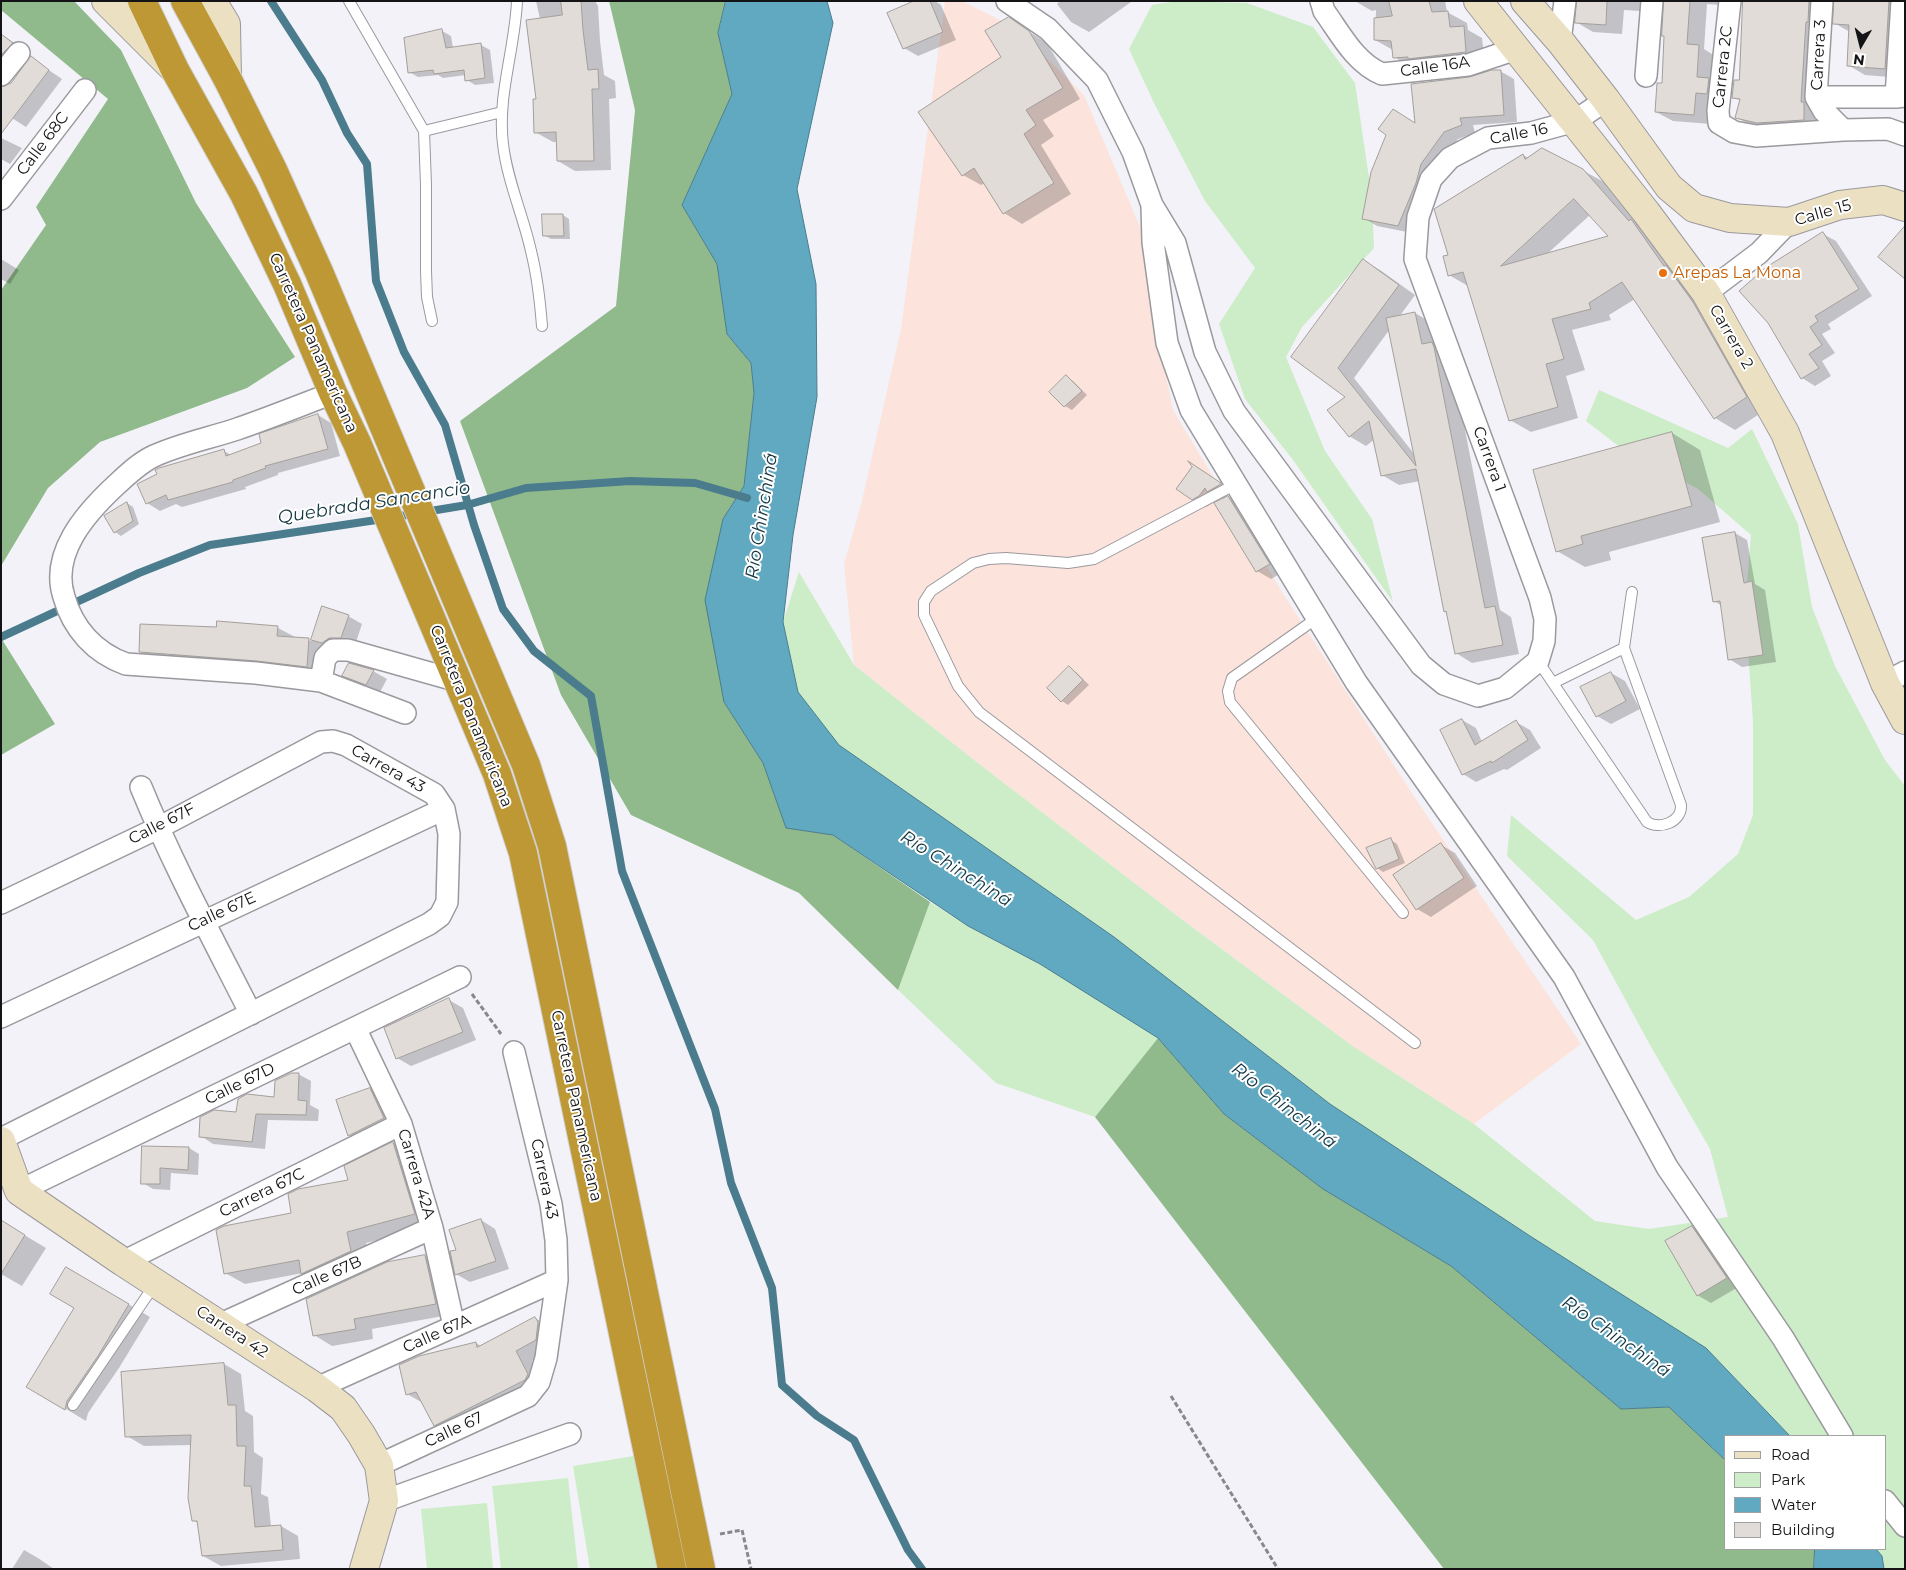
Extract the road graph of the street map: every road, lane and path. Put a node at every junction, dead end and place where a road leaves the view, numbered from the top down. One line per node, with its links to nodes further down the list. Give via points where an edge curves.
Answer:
1 (106, 1): 19 (main road)
2 (142, 1): 19 (highway, Carretera Panamericana)
3 (185, 1): 22 (highway, Carretera Panamericana)
4 (212, 1): 22 (main road, via 226,24)
5 (349, 1): 30 (lane)
6 (517, 1): 27 (lane)
7 (1007, 1): 33 (street, via 1048,29 1097,80 1133,152)
8 (1321, 1): 17 (street, Calle 16A, via 1324,11 1359,59 1382,74 1468,65)
9 (1478, 1): 17 (main road, Carrera 2)
10 (1525, 1): 16 (main road)
11 (1565, 1): 16 (street)
12 (1652, 1): 21 (street)
13 (1730, 1): 29 (street, Carrera 2C, via 1719,123 1734,132 1756,136)
14 (1822, 1): 25 (street, Carrera 3)
15 (1902, 1): 24 (street)
16 (1560, 41): 26 (main road)
17 (1516, 49): 28 (main road, Carrera 2)
18 (19, 53): 20 (street)
19 (175, 70): 40 (highway, Carretera Panamericana, via 244,194 287,284)
20 (1, 75)
21 (1646, 76)
22 (227, 78): 84 (highway, Carretera Panamericana, via 319,272 506,715 552,846)
23 (85, 90): 32 (street, Calle 68C)
24 (1900, 96): 25 (street)
25 (1816, 97): 29 (street, Carrera 3, via 1824,111)
26 (1606, 100): 28 (street, Calle 16); 35 (main road, via 1669,187 1694,208 1730,218)
27 (502, 112): 30 (lane); 39 (lane, via 503,144 531,250)
28 (1575, 121): 36 (street, Calle 16, via 1531,133 1488,138 1450,158 1431,179 1418,217); 37 (main road, Carrera 2)
29 (1843, 130): 31 (street, via 1888,129)
30 (424, 131): 38 (lane, via 426,280)
31 (1905, 135)
32 (1, 198)
33 (1152, 204): 41 (street, via 1153,242 1168,343 1191,410); 45 (street, via 1175,243 1205,352 1234,411 1421,665 1444,684 1478,696 1505,688)
34 (1905, 207): 35 (main road, Calle 15, via 1883,200 1840,206)
35 (1789, 222): 37 (street, Calle 15, via 1758,253)
36 (1415, 259): 45 (street, Carrera 1, via 1540,598 1545,619 1544,641)
37 (1706, 293): 47 (main road, Carrera 2, via 1785,432)
38 (432, 322)
39 (542, 326)
40 (333, 393): 46 (highway, Carretera Panamericana); 48 (street, via 238,429 153,456 132,470 82,521 69,544 60,572 63,596 71,617 96,648 110,658 126,664)
41 (1236, 484): 43 (street); 63 (lane, via 1094,559 1068,563 1006,558 973,563 931,591 924,602 924,615 958,686 979,712)
42 (1632, 592): 44 (lane)
43 (1317, 618): 57 (lane, via 1232,678 1228,691 1230,702); 79 (street, via 1356,682 1564,977 1667,1167 1783,1338)
44 (1624, 648): 49 (lane); 49 (lane, via 1681,805 1679,817 1660,827 1647,822)
45 (1538, 661): 49 (lane)
46 (455, 675): 48 (street, via 348,650 333,650 325,658); 86 (highway, Carretera Panamericana, via 497,774 523,853)
47 (1895, 678): 51 (main road, Carrera 2)
48 (321, 681): 50 (street)
49 (1553, 683)
50 (405, 713)
51 (1905, 720)
52 (321, 742): 54 (street, Carrera 43, via 333,741 355,750 434,794); 55 (street, Calle 67F)
53 (142, 787): 55 (street)
54 (444, 809): 58 (street, Calle 67E); 60 (street, Carrera 43, via 450,834 447,902 440,916)
55 (158, 828): 56 (street, Calle 67F); 58 (street)
56 (1, 903)
57 (1403, 913)
58 (203, 921): 60 (street); 61 (street, Calle 67E)
59 (460, 977): 62 (street, Calle 67D); 64 (path)
60 (252, 1014): 66 (street)
61 (1, 1017)
62 (355, 1028): 65 (street, Carrera 42A); 67 (street, Calle 67D)
63 (1416, 1043)
64 (514, 1052): 70 (street, Carrera 43, via 552,1204)
65 (401, 1124): 68 (street, Carrera 42A); 69 (street, Carrera 67C)
66 (1, 1140): 67 (main road)
67 (10, 1176): 69 (main road, Carrera 42)
68 (432, 1228): 72 (street, Calle 67B); 73 (street, Carrera 42A)
69 (123, 1262): 71 (main road, Carrera 42)
70 (558, 1280): 73 (street, Calle 67A); 75 (street, Carrera 43, via 546,1358 539,1382)
71 (156, 1283): 72 (main road, Carrera 42); 77 (lane)
72 (221, 1324): 74 (main road, Carrera 42)
73 (454, 1326): 74 (street, Calle 67A)
74 (317, 1388): 80 (main road, Carrera 42, via 343,1408)
75 (528, 1396): 80 (street, Calle 67)
76 (1171, 1396): 89 (path)
77 (73, 1405)
78 (570, 1434): 81 (street)
79 (1841, 1435)
80 (379, 1465): 81 (main road, Carrera 42)
81 (384, 1500): 85 (main road, Carrera 42)
82 (1886, 1502): 83 (street)
83 (1905, 1526)
84 (695, 1539): 87 (highway, Carretera Panamericana); 88 (path, via 742,1530)
85 (364, 1569)
86 (672, 1569)
87 (701, 1569)
88 (751, 1569)
89 (1278, 1569)

